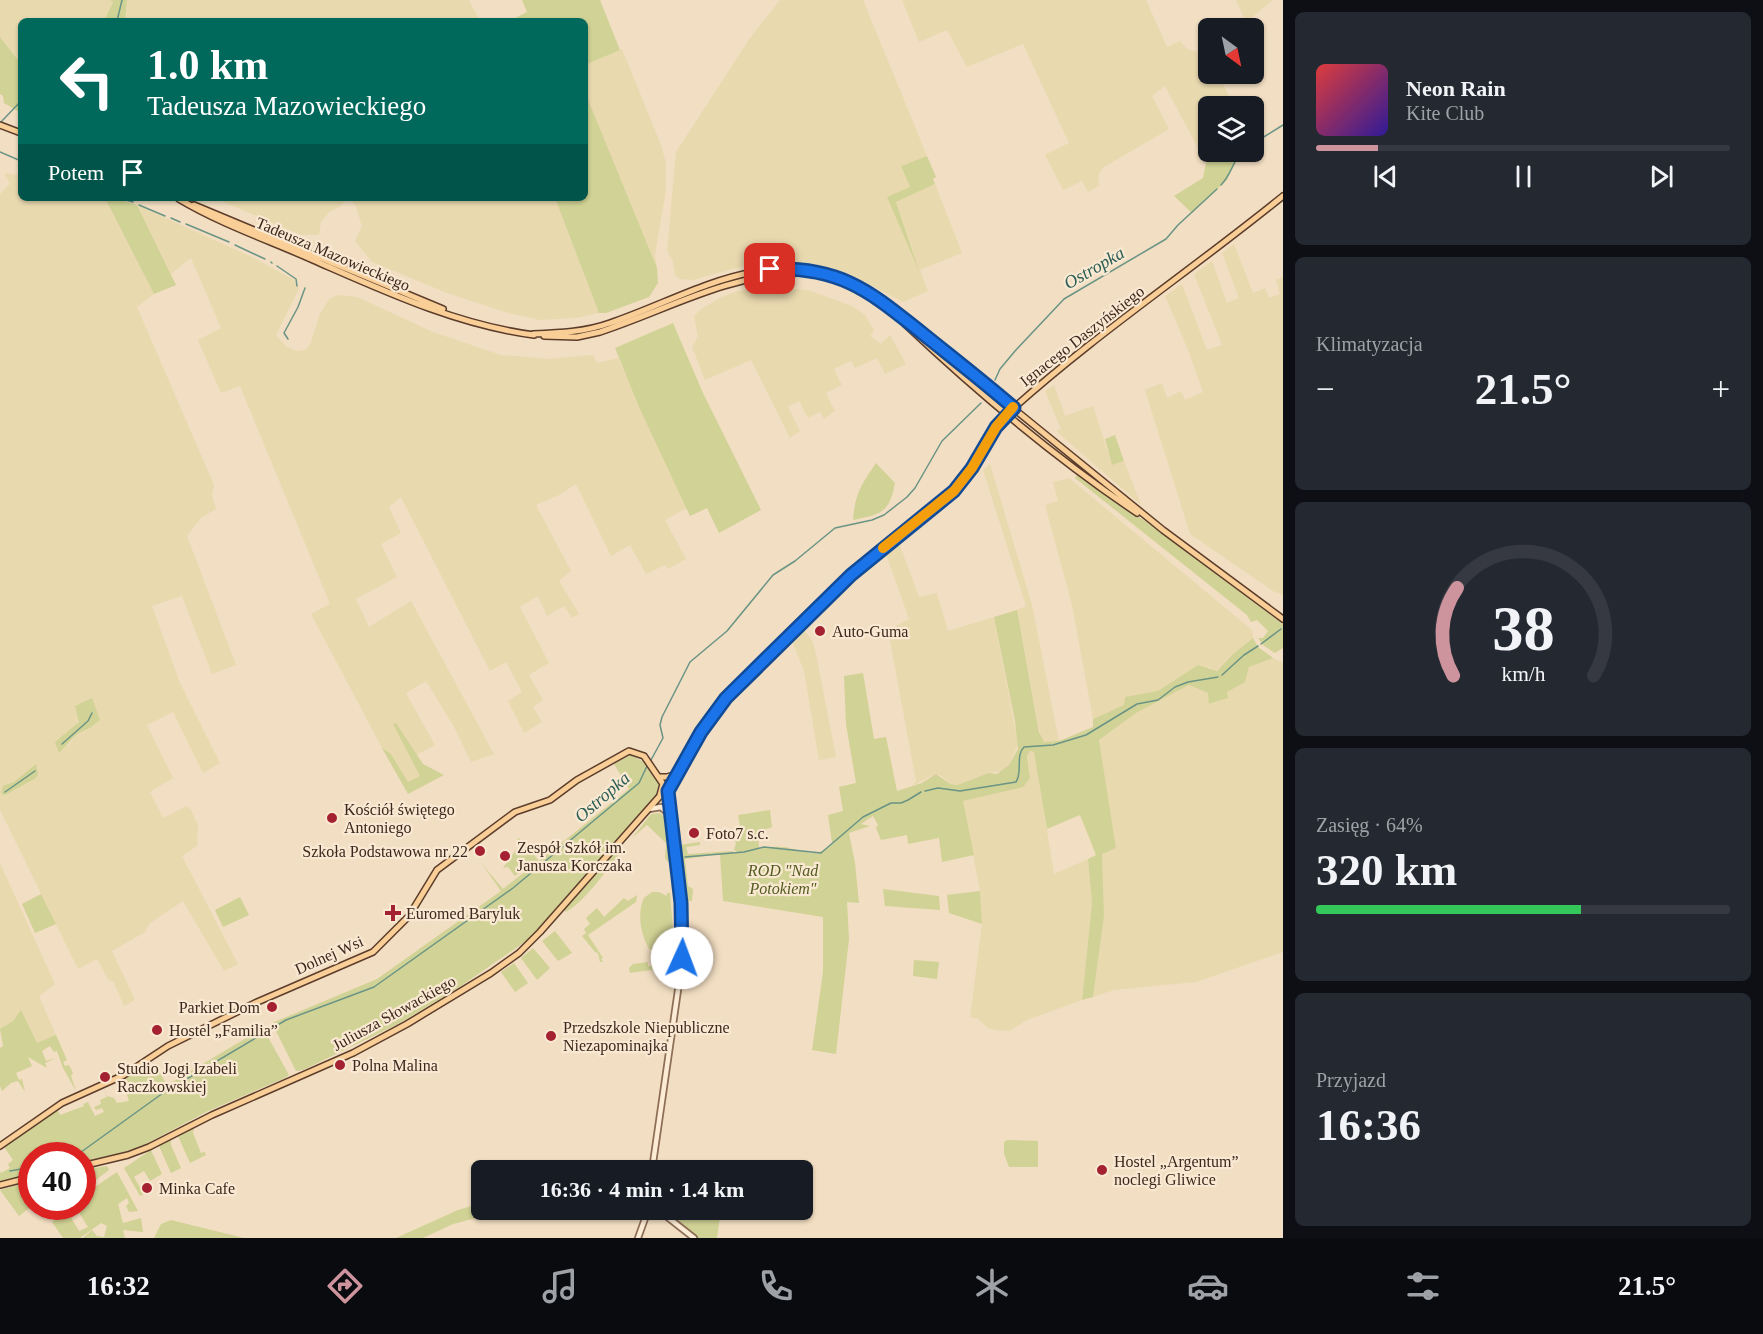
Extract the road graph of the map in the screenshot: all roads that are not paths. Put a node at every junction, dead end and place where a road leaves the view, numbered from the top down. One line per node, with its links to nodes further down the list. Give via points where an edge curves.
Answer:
1 (0, 125): 2 (main road)
2 (18, 132)
3 (1283, 196): 6 (main road, Ignacego Daszyńskiego, via 1102,334)
4 (182, 201): 5 (main road, Tadeusza Mazowieckiego, via 480,324 533,334 561,338 600,332 738,280 765,275 808,272 848,282)
5 (887, 307): 6 (main road, Tadeusza Mazowieckiego); 7 (main road, Tadeusza Mazowieckiego, via 952,369)
6 (1014, 408): 7 (main road, Ignacego Daszyńskiego); 8 (main road, Tadeusza Mazowieckiego)
7 (1007, 414): 8 (main road, Tadeusza Mazowieckiego, via 1094,485); 10 (main road, Ignacego Daszyńskiego, via 954,491 851,575 726,698)
8 (1163, 530): 9 (main road)
9 (1283, 619)
10 (678, 773): 11 (main road); 13 (main road, Ignacego Daszyńskiego)
11 (660, 777): 12 (main road); 17 (main road, Dolnej Wsi, via 647,759 629,751 550,800 515,812 437,870 409,916 373,952 255,1002 168,1046 124,1074 62,1103)
12 (663, 784): 13 (street); 14 (main road, Juliusza Słowackiego)
13 (668, 791): 14 (main road, Juliusza Słowackiego); 16 (street)
14 (659, 797): 15 (main road, Juliusza Słowackiego)
15 (648, 809): 16 (street, via 661,807); 19 (main road, Juliusza Słowackiego, via 534,939 484,977 353,1053 212,1114 149,1147)
16 (670, 815): 18 (street, via 681,903 682,949)
17 (0, 1146)
18 (653, 1160)
19 (96, 1163)
20 (18, 1180): 21 (main road)
21 (0, 1185)
22 (643, 1220): 24 (street)
23 (673, 1220): 25 (street)
24 (638, 1238)
25 (694, 1238)

